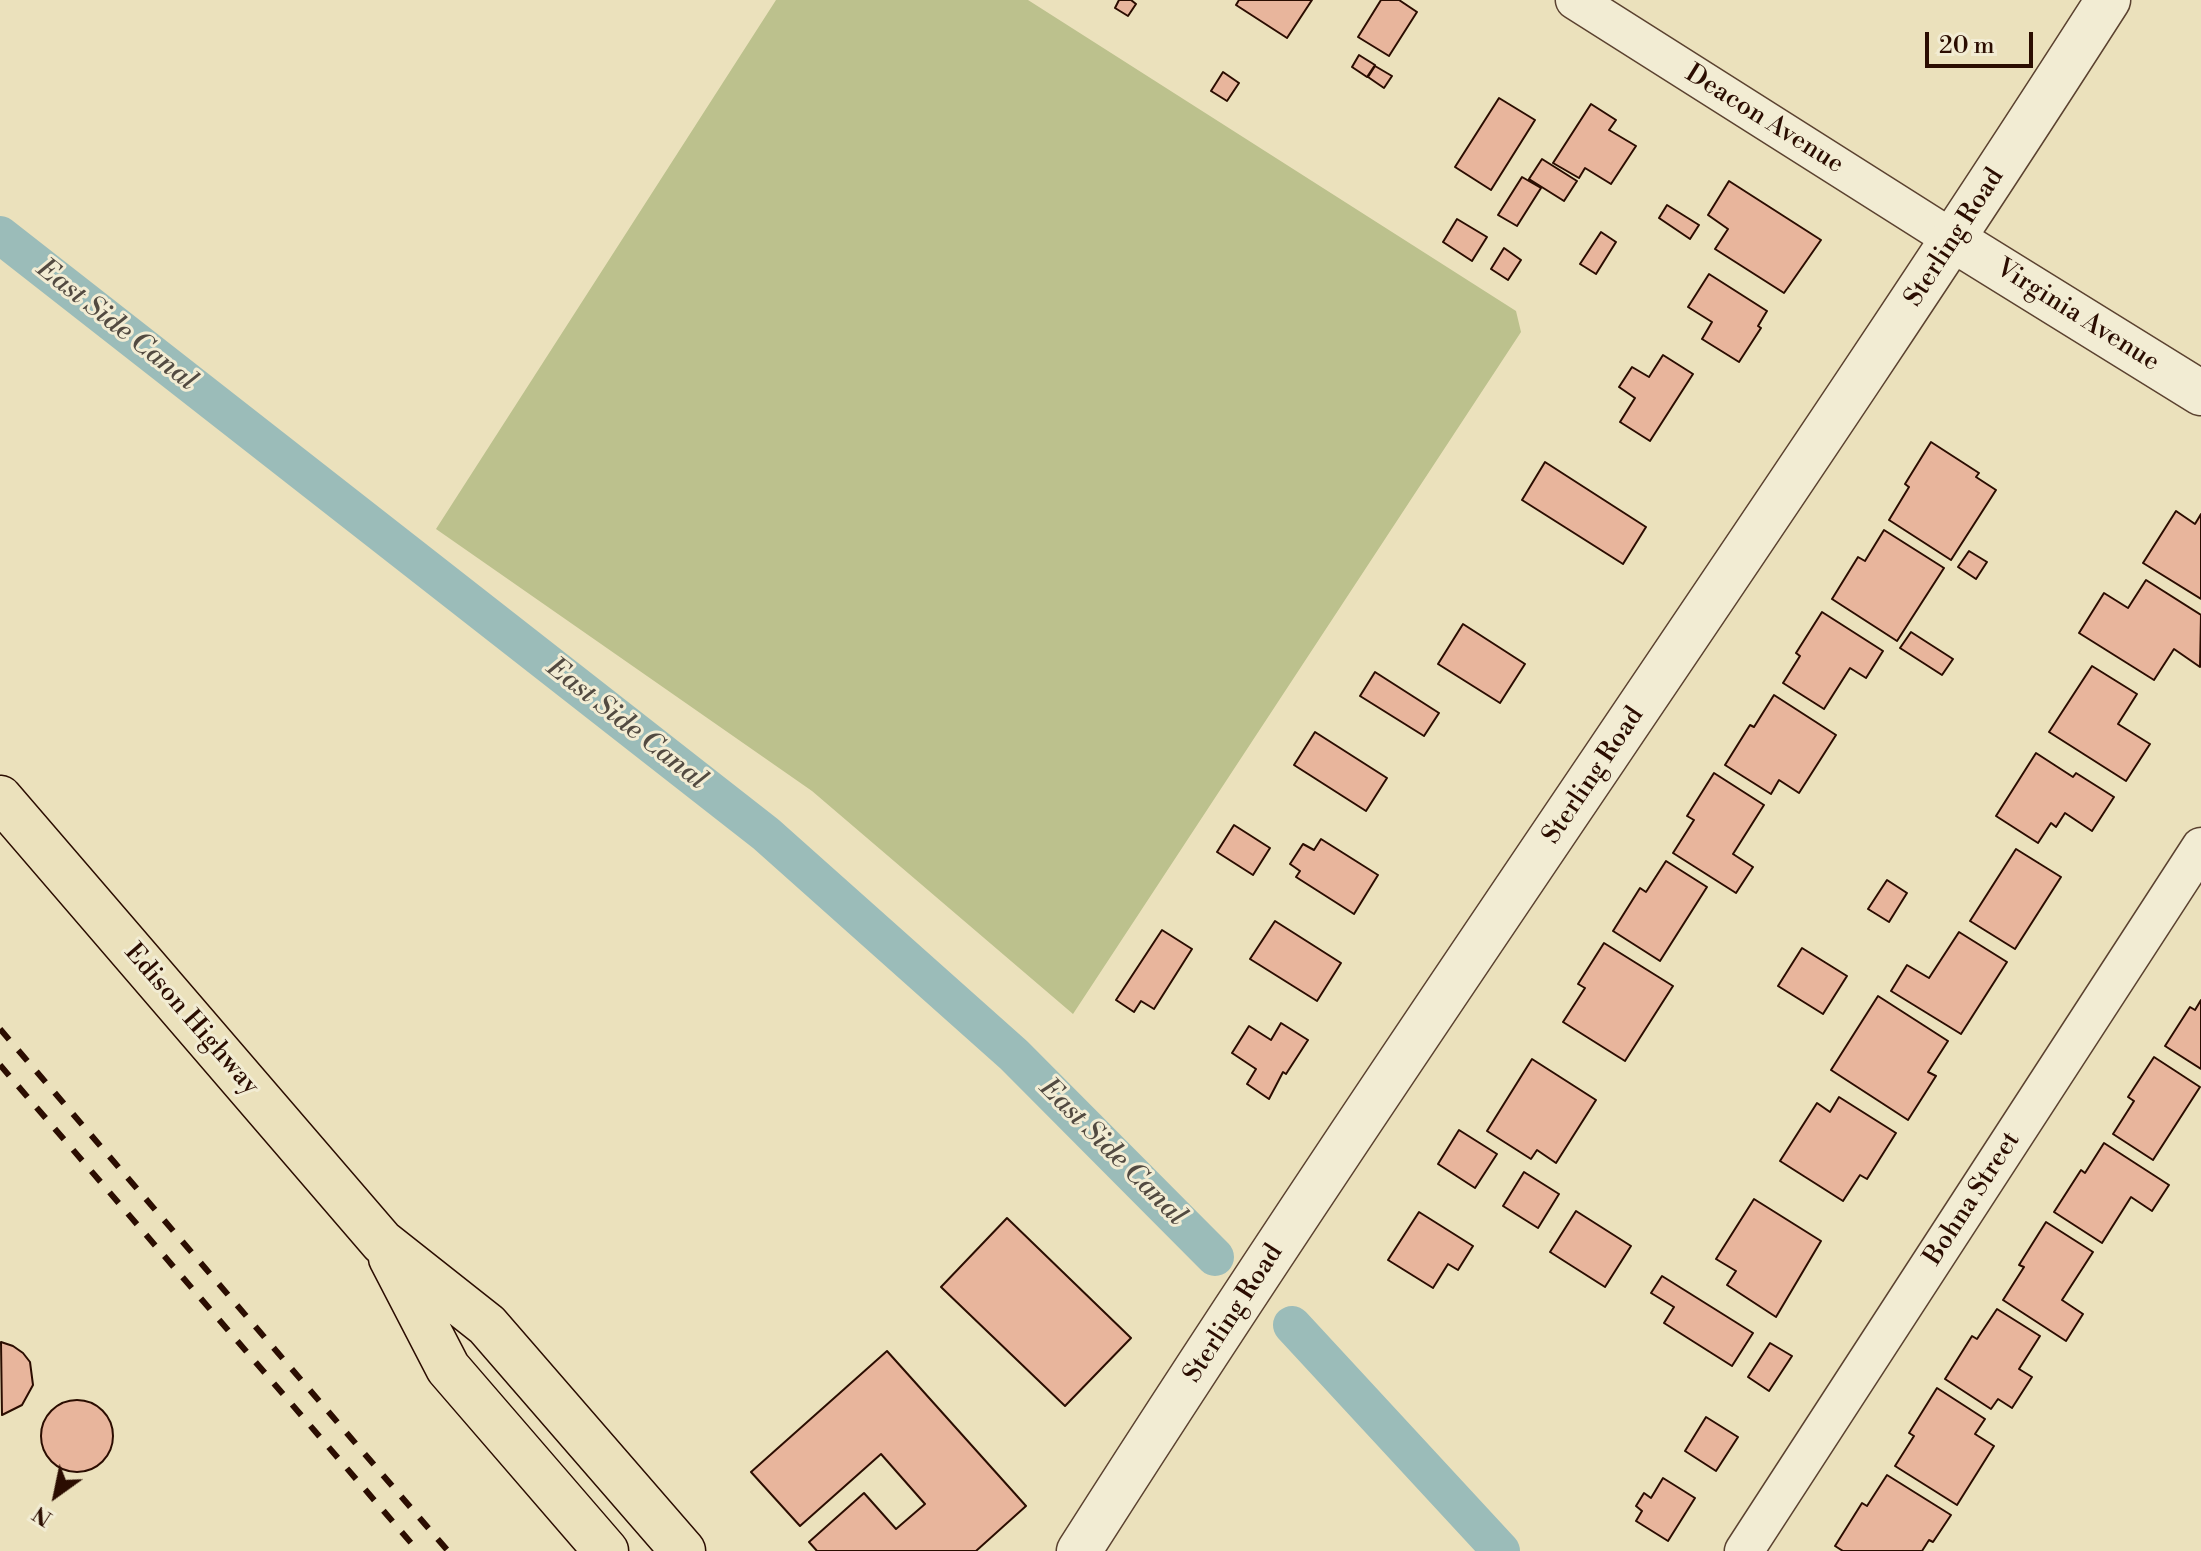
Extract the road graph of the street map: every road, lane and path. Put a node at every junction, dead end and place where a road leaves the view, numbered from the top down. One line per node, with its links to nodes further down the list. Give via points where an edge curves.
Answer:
1 (1575, 0): 3 (street, Deacon Avenue)
2 (2108, 0): 3 (street, Sterling Road)
3 (1954, 240): 4 (street, Virginia Avenue); 10 (street, Sterling Road)
4 (2201, 393)
5 (0, 798): 7 (main road, Edison Highway)
6 (2201, 847): 11 (street, Bohna Street)
7 (382, 1242): 8 (main road, Edison Highway, via 448,1368); 9 (main road, Edison Highway, via 487,1325)
8 (606, 1551)
9 (683, 1551)
10 (1079, 1551)
11 (1744, 1551)

